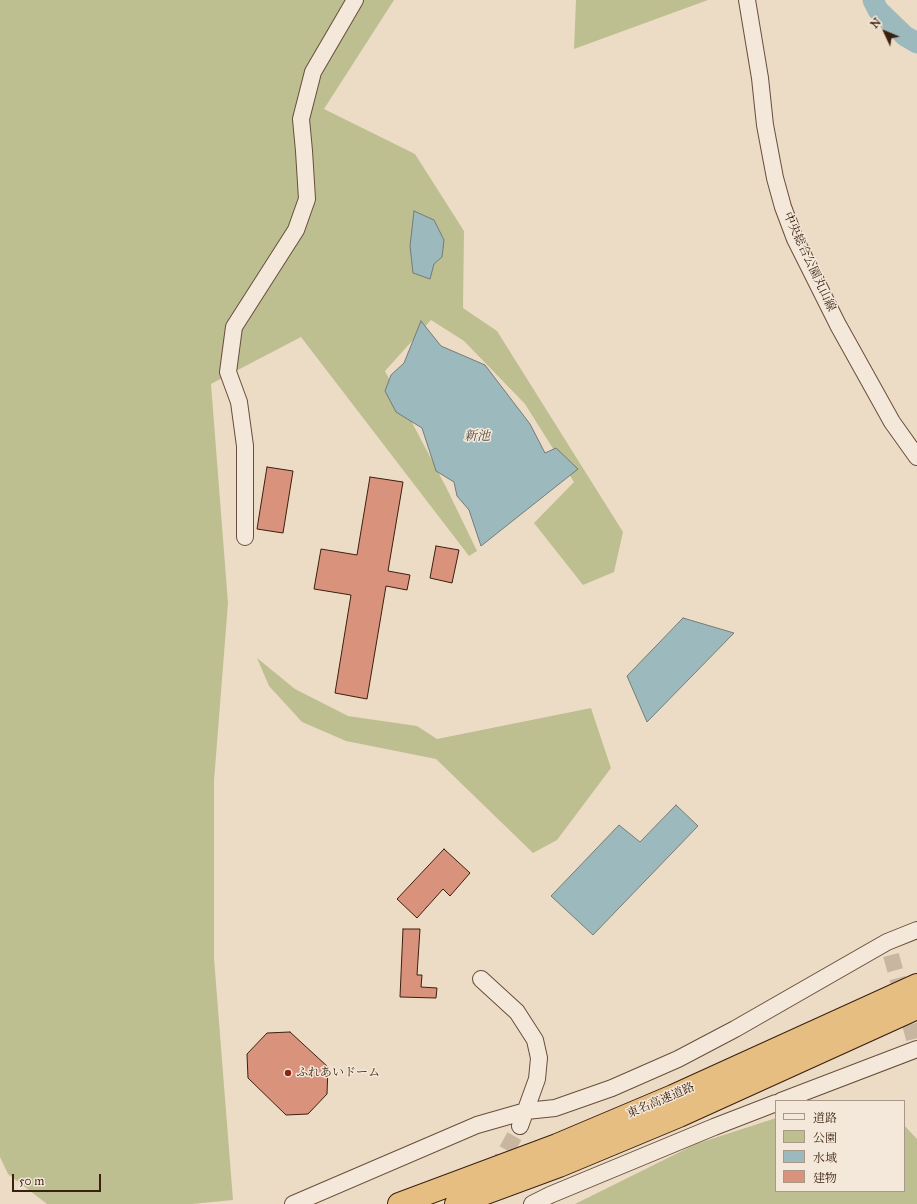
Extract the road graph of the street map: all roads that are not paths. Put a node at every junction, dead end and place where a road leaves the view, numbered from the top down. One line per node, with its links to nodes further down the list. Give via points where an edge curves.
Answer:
1 (355, 0): 4 (street, via 313,72 300,119 307,198 296,230 234,327 228,372 239,402 245,446)
2 (747, 0): 3 (street, 中央総合公園丸山線, via 775,178 795,239 842,332 892,422)
3 (917, 457)
4 (245, 537)
5 (917, 930): 12 (street, via 889,949 678,1060 612,1088 555,1108)
6 (481, 980): 12 (street, via 517,1012 535,1040 538,1058 537,1079)
7 (917, 985): 15 (highway, 東名高速道路, via 680,1093 571,1139)
8 (917, 1008): 16 (highway, 東名高速道路, via 679,1116 559,1166)
9 (916, 1045): 10 (street)
10 (783, 1100)
11 (775, 1103): 17 (street, via 714,1126)
12 (526, 1111): 13 (street); 14 (street, via 477,1125)
13 (520, 1126)
14 (293, 1204)
15 (399, 1204)
16 (456, 1204)
17 (532, 1204)

